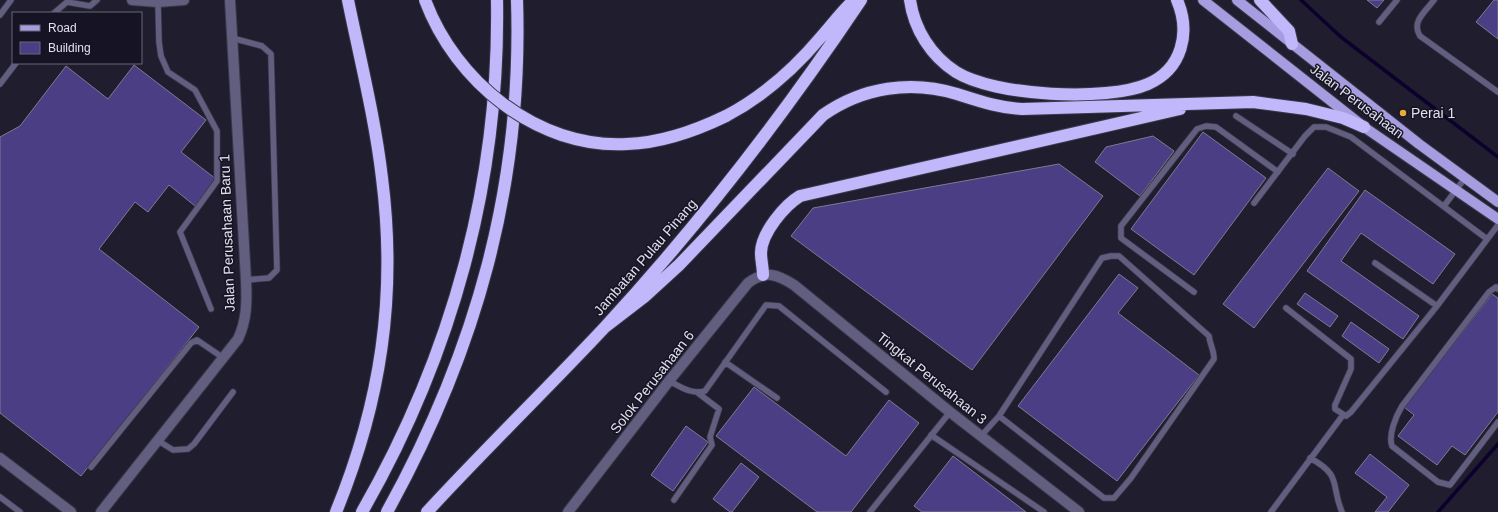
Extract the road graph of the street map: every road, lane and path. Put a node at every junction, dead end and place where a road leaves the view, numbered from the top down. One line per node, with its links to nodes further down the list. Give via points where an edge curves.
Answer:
1 (11, 0): 21 (lane)
2 (97, 0): 20 (lane, via 90,6 67,2)
3 (132, 0): 19 (street)
4 (184, 0): 19 (street)
5 (230, 0): 23 (street, Jalan Perusahaan Baru 1)
6 (348, 0): 74 (highway, via 378,144 386,218 387,272 384,334 375,392 359,449)
7 (425, 0): 10 (highway, bridge, via 434,23 468,72 499,102 549,130 596,142 626,144 681,134 726,116 755,99 783,76)
8 (497, 0): 75 (highway, via 497,53 489,143 475,223 457,296 419,400)
9 (517, 0): 76 (highway, via 517,71 513,133 503,198 486,274 463,348 438,411)
10 (854, 0)
11 (861, 0): 51 (highway, Jambatan Pulau Pinang, via 750,155 690,229)
12 (910, 0): 13 (highway, via 914,18 925,41 954,71 973,81 1000,89 1063,94 1129,89 1146,85 1165,74 1175,63 1183,41 1182,14)
13 (1178, 0)
14 (1203, 0): 30 (main road, Jalan Perusahaan)
15 (1238, 0): 24 (main road, Jalan Perusahaan)
16 (1260, 0): 24 (highway, via 1289,31)
17 (1397, 0): 22 (lane)
18 (1434, 0): 27 (lane, via 1416,24 1420,36)
19 (158, 2): 50 (lane, via 159,42 161,56 168,72 195,90 217,131 217,180 180,232)
20 (55, 12)
21 (0, 15)
22 (1379, 22)
23 (232, 38): 45 (street, Jalan Perusahaan Baru 1); 45 (lane, via 262,46 271,54 277,270 269,278)
24 (1292, 44): 33 (main road, Jalan Perusahaan)
25 (15, 64): 26 (lane)
26 (0, 84)
27 (1498, 92)
28 (1194, 104): 30 (highway, via 1253,102 1288,105 1324,113); 44 (highway, via 800,196 791,202 766,236 761,252); 51 (highway, via 1022,109 997,106 945,91 919,87 893,87 864,94 823,115 679,265 644,297)
29 (1236, 116): 31 (lane)
30 (1364, 127): 34 (main road, Jalan Perusahaan)
31 (1293, 154): 32 (lane); 37 (lane, via 1314,127 1326,127 1352,137)
32 (1278, 172): 36 (lane); 47 (lane, via 1216,127 1206,126 1197,129 1121,226 1121,238)
33 (1465, 178): 34 (lane); 35 (main road, Jalan Perusahaan)
34 (1457, 189): 37 (lane); 38 (main road, Jalan Perusahaan)
35 (1498, 202)
36 (1254, 203)
37 (1444, 206): 42 (lane)
38 (1498, 219)
39 (1498, 225): 40 (lane)
40 (1493, 232): 41 (lane); 42 (lane)
41 (1498, 236)
42 (1487, 240): 48 (lane)
43 (1375, 264): 48 (lane)
44 (763, 275): 54 (street, Solok Perusahaan 6, via 748,284); 59 (street, Tingkat Perusahaan 3, via 784,278 794,285)
45 (246, 280): 52 (street, Jalan Perusahaan Baru 1, via 246,314 242,329 238,339)
46 (1497, 287): 62 (lane, via 1489,292 1402,406 1390,442 1438,482 1450,485)
47 (1194, 292)
48 (1437, 306): 60 (lane, via 1351,412 1346,416)
49 (1286, 308): 60 (lane, via 1351,359 1350,369 1335,405 1335,409)
50 (211, 309)
51 (605, 326): 77 (highway, Jambatan Pulau Pinang)
52 (222, 357): 65 (street, Jalan Perusahaan Baru 1); 68 (lane, via 197,340 191,343)
53 (725, 362): 56 (lane, via 766,305 779,306); 57 (lane, via 705,391); 58 (lane)
54 (669, 381): 57 (lane); 78 (street, Solok Perusahaan 6)
55 (233, 392): 65 (lane, via 188,449 173,450)
56 (886, 392)
57 (698, 393): 70 (lane, via 719,409 710,437 712,445)
58 (777, 398)
59 (950, 412): 63 (lane); 64 (street, Tingkat Perusahaan 3)
60 (1342, 415): 67 (lane)
61 (998, 416): 61 (lane, via 1104,498 1114,498 1131,478 1214,359 1214,350 1209,336 1119,256 1102,258); 64 (lane)
62 (1498, 422)
63 (931, 435): 79 (lane); 80 (lane)
64 (981, 436): 81 (street, Tingkat Perusahaan 3)
65 (157, 440): 73 (street, Jalan Perusahaan Baru 1)
66 (0, 458): 72 (street)
67 (1310, 458): 82 (lane); 83 (lane, via 1323,465 1333,475)
68 (91, 467)
69 (0, 497): 71 (lane)
70 (674, 500)
71 (20, 512)
72 (71, 512)
73 (101, 512)
74 (336, 512)
75 (362, 512)
76 (387, 512)
77 (427, 512)
78 (568, 512)
79 (870, 512)
80 (1044, 512)
81 (1079, 512)
82 (1271, 512)
83 (1342, 512)

